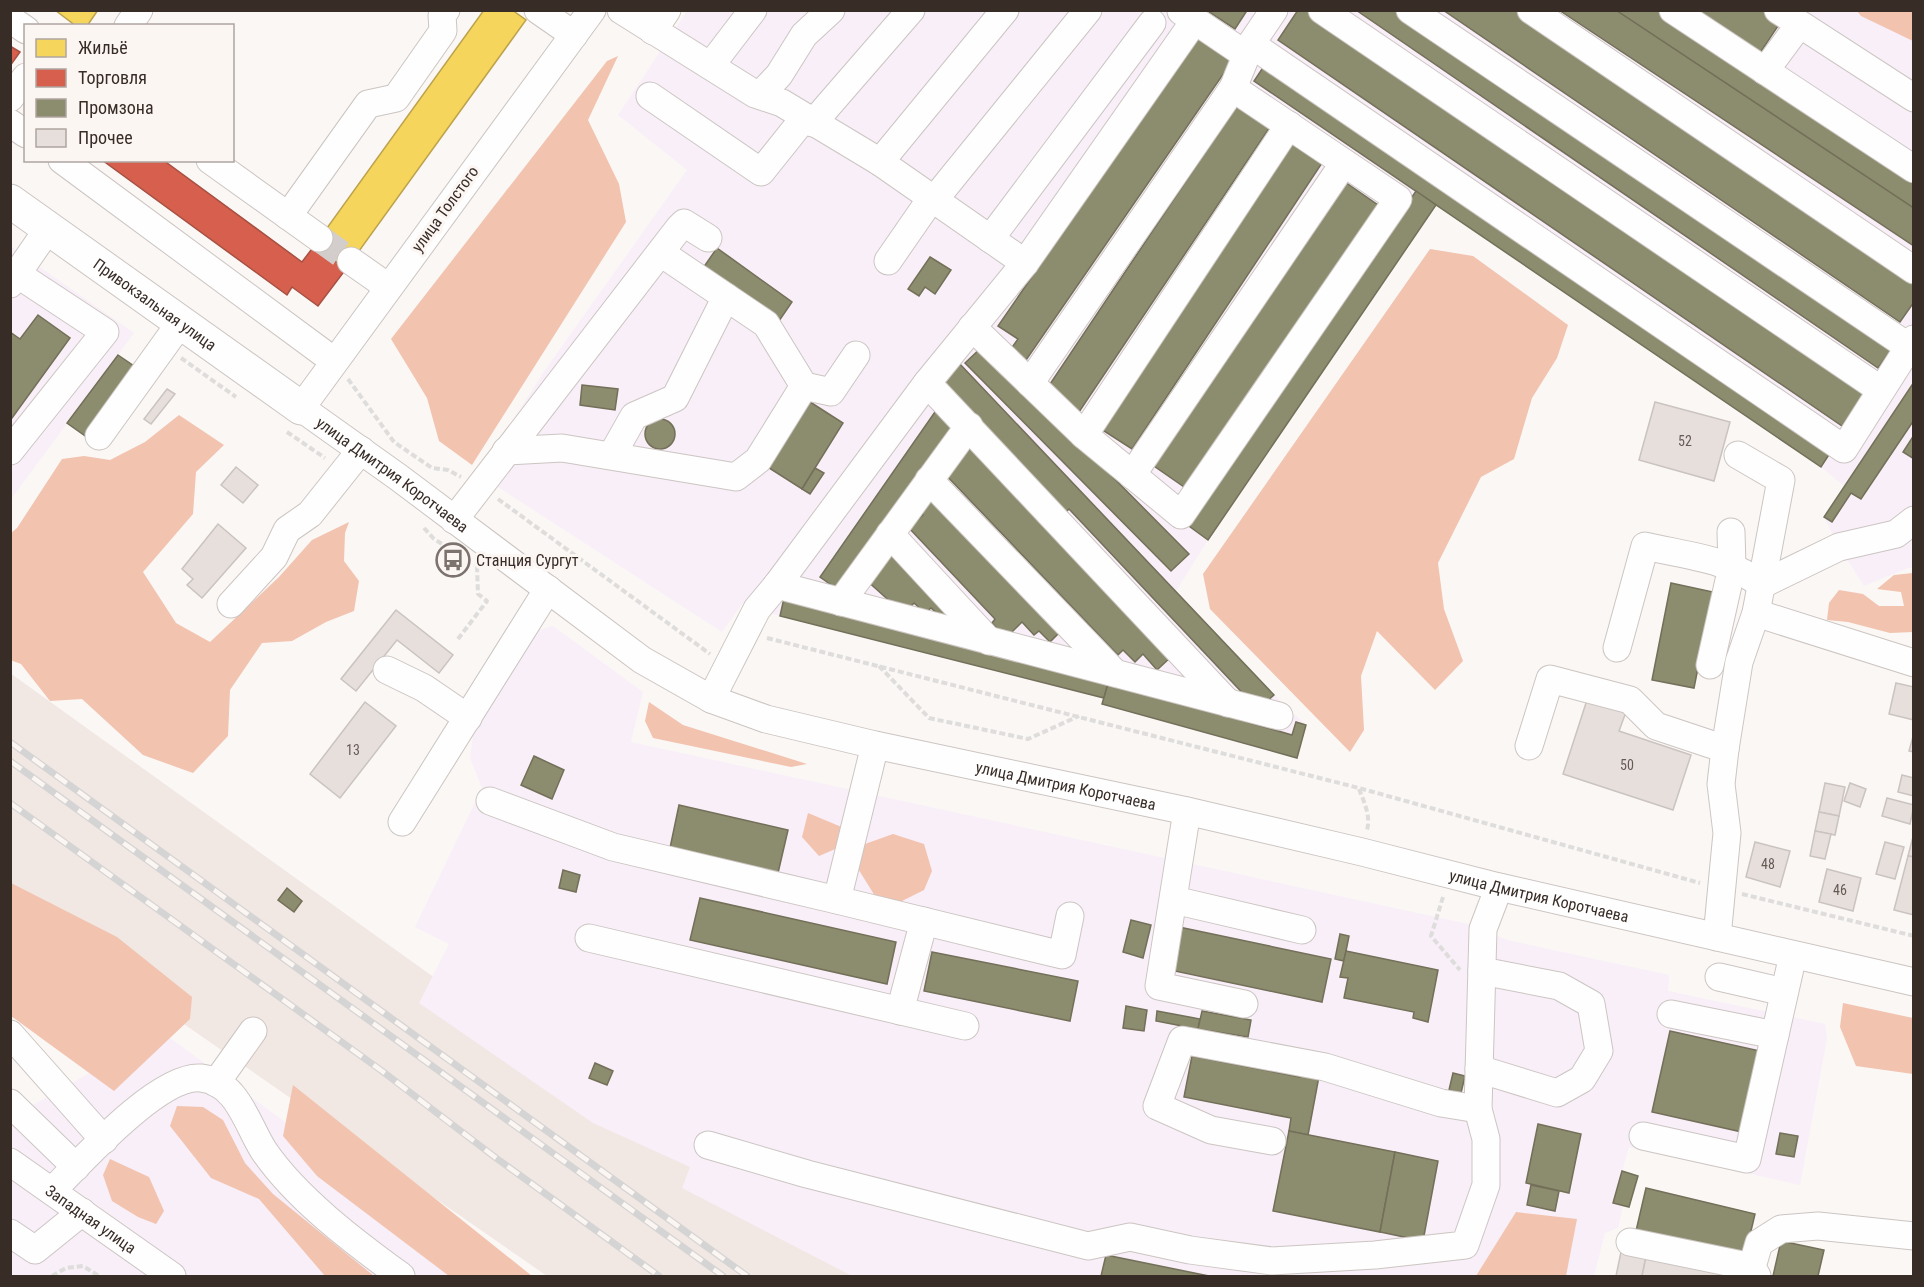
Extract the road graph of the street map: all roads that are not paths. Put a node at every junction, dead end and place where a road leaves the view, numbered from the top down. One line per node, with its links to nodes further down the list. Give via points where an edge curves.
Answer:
1 (139, 10): 21 (street)
2 (446, 10): 44 (street, via 442,15 443,31 396,98 368,105)
3 (538, 10): 23 (street)
4 (592, 10): 23 (street, улица Толстого)
5 (621, 10): 19 (street)
6 (753, 10): 25 (street)
7 (831, 10): 29 (street, via 804,35 779,75)
8 (911, 10): 33 (street)
9 (1005, 10): 39 (street)
10 (1088, 10): 42 (street)
11 (1322, 10): 65 (street)
12 (1410, 10): 59 (street)
13 (1531, 10): 53 (street)
14 (1673, 10): 26 (street)
15 (1268, 13): 24 (street)
16 (1188, 15): 24 (street); 52 (street)
17 (1788, 18): 26 (street); 32 (street)
18 (10, 19): 22 (street)
19 (660, 21): 25 (street)
20 (1152, 23): 48 (street)
21 (129, 24)
22 (24, 29)
23 (574, 35): 55 (street, улица Толстого)
24 (1249, 49): 28 (street); 65 (street, via 1844,449)
25 (711, 65): 29 (street)
26 (1765, 71): 41 (street)
27 (24, 80): 31 (street)
28 (1233, 88): 35 (street); 63 (street)
29 (760, 95): 33 (street)
30 (650, 96): 33 (street, via 761,171)
31 (10, 98)
32 (1914, 98)
33 (809, 120): 39 (street)
34 (10, 123): 36 (street)
35 (1289, 125): 40 (street); 68 (street)
36 (24, 133)
37 (65, 162): 61 (street)
38 (213, 162): 44 (street)
39 (880, 162): 42 (street)
40 (1344, 163): 75 (street); 75 (street, via 1398,198 1181,515)
41 (1914, 169)
42 (934, 200): 48 (street); 51 (street)
43 (10, 201): 45 (main road, Привокзальная улица)
44 (288, 216): 46 (street)
45 (48, 228): 54 (street); 57 (main road, Привокзальная улица)
46 (320, 238)
47 (708, 238): 49 (street, via 684,223)
48 (990, 239): 52 (street)
49 (661, 253): 56 (street); 72 (street)
50 (351, 261): 55 (street)
51 (888, 261)
52 (1025, 263): 58 (street)
53 (1914, 270)
54 (14, 279): 71 (street, via 105,332)
55 (388, 287): 61 (street, улица Толстого)
56 (726, 297): 64 (street, via 766,324); 73 (street, via 675,398 634,416)
57 (181, 322): 66 (main road, Привокзальная улица); 69 (street)
58 (972, 327): 62 (street); 63 (street)
59 (1911, 343): 65 (street)
60 (856, 355): 64 (street, via 831,392)
61 (334, 361): 66 (street, улица Толстого)
62 (927, 384): 67 (street); 82 (street)
63 (1030, 384): 68 (street)
64 (804, 386): 73 (street, via 758,460 736,477)
65 (1881, 390)
66 (300, 408): 70 (street, улица Дмитрия Коротчаева)
67 (969, 426): 76 (street); 95 (street)
68 (1084, 435): 75 (street)
69 (99, 436)
70 (361, 450): 77 (street, улица Дмитрия Коротчаева); 86 (street, via 310,514 287,530 274,557)
71 (10, 451)
72 (506, 451): 73 (street, via 562,448); 77 (street)
73 (612, 455)
74 (1738, 455): 83 (street, via 1780,480)
75 (1132, 475)
76 (929, 480): 80 (street); 93 (street)
77 (454, 520): 84 (street, улица Дмитрия Коротчаева)
78 (1914, 520): 83 (street, via 1896,534 1839,547)
79 (1731, 532): 81 (street)
80 (890, 534): 85 (street); 88 (street)
81 (1732, 567): 83 (street); 89 (street, via 1645,546); 91 (street)
82 (777, 585): 85 (street); 94 (street, via 757,609)
83 (1761, 585): 87 (street)
84 (548, 590): 94 (street, улица Дмитрия Коротчаева, via 642,660); 97 (street)
85 (841, 602): 88 (street)
86 (231, 604)
87 (1756, 613): 90 (street); 100 (street, via 1739,662)
88 (989, 641): 93 (street)
89 (1617, 648)
90 (1914, 663)
91 (1710, 665)
92 (387, 670): 97 (street, via 424,688)
93 (1115, 674): 95 (street)
94 (711, 699): 98 (street, улица Дмитрия Коротчаева, via 766,719)
95 (1228, 703): 96 (street)
96 (1279, 716)
97 (468, 718): 103 (street)
98 (875, 745): 102 (street, улица Дмитрия Коротчаева); 105 (street)
99 (1529, 746): 100 (street, via 1550,679 1630,700 1656,726)
100 (1725, 749): 110 (street, via 1721,784 1727,833)
101 (490, 801): 105 (street, via 613,847)
102 (1187, 811): 104 (street, улица Дмитрия Коротчаева); 106 (street)
103 (402, 822)
104 (1499, 887): 110 (street, улица Дмитрия Коротчаева); 113 (street)
105 (837, 900): 108 (street)
106 (1174, 900): 109 (street); 117 (street, via 1159,986)
107 (1070, 916): 108 (street, via 1062,956)
108 (924, 921): 118 (street)
109 (1302, 930)
110 (1717, 937): 112 (street, улица Дмитрия Коротчаева)
111 (588, 938): 118 (street)
112 (1793, 955): 115 (street, улица Дмитрия Коротчаева); 116 (street)
113 (1473, 973): 124 (street); 124 (street, via 1559,986 1591,1004 1599,1051 1582,1079 1557,1093)
114 (1719, 976): 116 (street)
115 (1914, 982)
116 (1784, 992): 123 (street)
117 (1244, 1004)
118 (900, 1011): 120 (street)
119 (1671, 1014): 123 (street)
120 (965, 1026)
121 (253, 1031): 125 (street)
122 (10, 1034): 129 (street)
123 (1775, 1035): 128 (street, via 1747,1159)
124 (1479, 1069): 127 (street)
125 (216, 1083): 129 (street, via 201,1078 163,1090); 142 (street, via 234,1096 264,1150 305,1198)
126 (10, 1103): 133 (street)
127 (1478, 1109): 130 (street, via 1441,1103 1325,1067 1182,1040 1157,1106 1211,1130); 139 (street, via 1486,1139 1486,1185 1465,1245)
128 (1643, 1136)
129 (104, 1140): 133 (street)
130 (1272, 1141)
131 (708, 1144): 139 (street, via 807,1174 1088,1246 1130,1238)
132 (10, 1162): 134 (street, Западная улица)
133 (76, 1167): 134 (street)
134 (52, 1191): 135 (street, Западная улица)
135 (82, 1212): 136 (street, via 35,1250); 141 (street, Западная улица)
136 (10, 1233)
137 (1914, 1236): 140 (street, via 1818,1226 1781,1229 1759,1243)
138 (1630, 1242): 140 (street)
139 (1270, 1269)
140 (1755, 1272)
141 (172, 1276)
142 (400, 1276)

